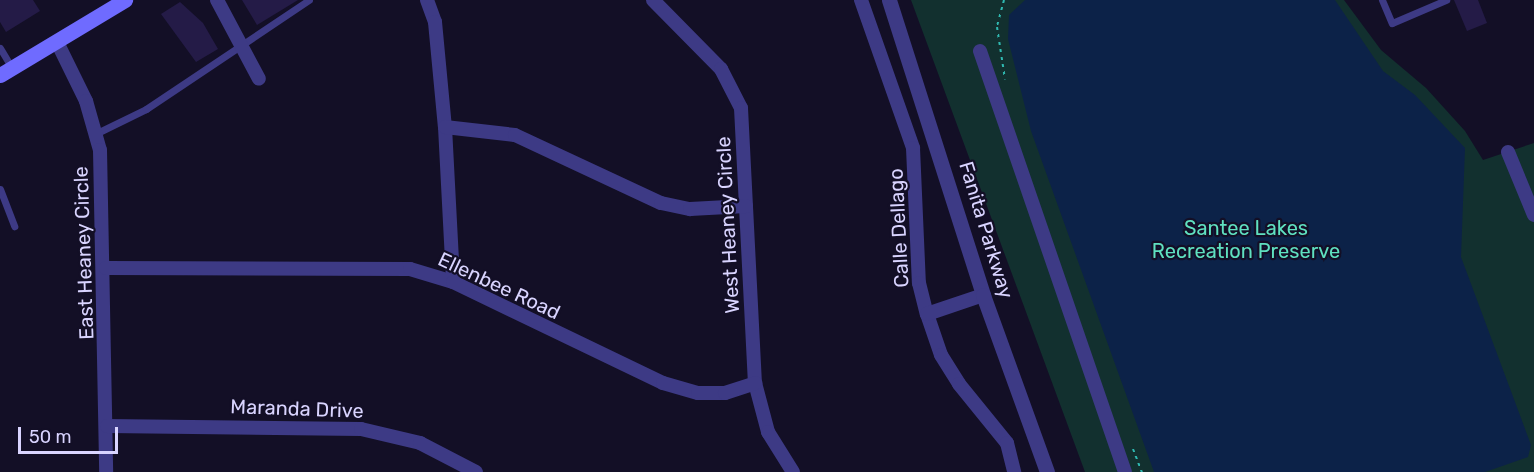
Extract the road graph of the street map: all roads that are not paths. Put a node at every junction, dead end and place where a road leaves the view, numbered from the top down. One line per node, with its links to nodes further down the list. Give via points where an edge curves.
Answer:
1 (217, 0): 11 (street)
2 (309, 0): 11 (lane)
3 (427, 0): 16 (street, via 435,21)
4 (653, 0): 20 (street, West Heaney Circle, via 721,69 741,108)
5 (861, 0): 26 (street, Calle Dellago, via 913,148 919,283)
6 (889, 0): 25 (street, Fanita Parkway)
7 (1382, 0): 8 (lane, via 1392,23)
8 (1446, 0)
9 (123, 1): 10 (main road)
10 (57, 42): 14 (main road); 17 (street, East Heaney Circle)
11 (244, 45): 15 (street); 17 (lane, via 146,108)
12 (0, 48): 14 (lane)
13 (980, 51): 34 (street)
14 (6, 72)
15 (259, 79)
16 (445, 127): 20 (street, via 515,135 661,203 690,209); 24 (street)
17 (97, 133): 23 (street, East Heaney Circle)
18 (1509, 152): 21 (street)
19 (0, 189): 22 (lane)
20 (746, 206): 27 (street, West Heaney Circle)
21 (1534, 215)
22 (14, 226)
23 (105, 268): 24 (street, Ellenbee Road, via 393,267); 28 (street, East Heaney Circle)
24 (453, 282): 27 (street, Ellenbee Road, via 663,383 707,393)
25 (983, 295): 26 (street); 33 (street, Fanita Parkway)
26 (927, 314): 32 (street, Calle Dellago, via 941,355 959,384 1007,442)
27 (755, 383): 31 (street, West Heaney Circle, via 768,432)
28 (107, 426): 29 (street, East Heaney Circle); 30 (street, Maranda Drive, via 361,429 420,443)
29 (106, 472)
30 (476, 472)
31 (793, 472)
32 (1014, 472)
33 (1047, 472)
34 (1125, 472)

